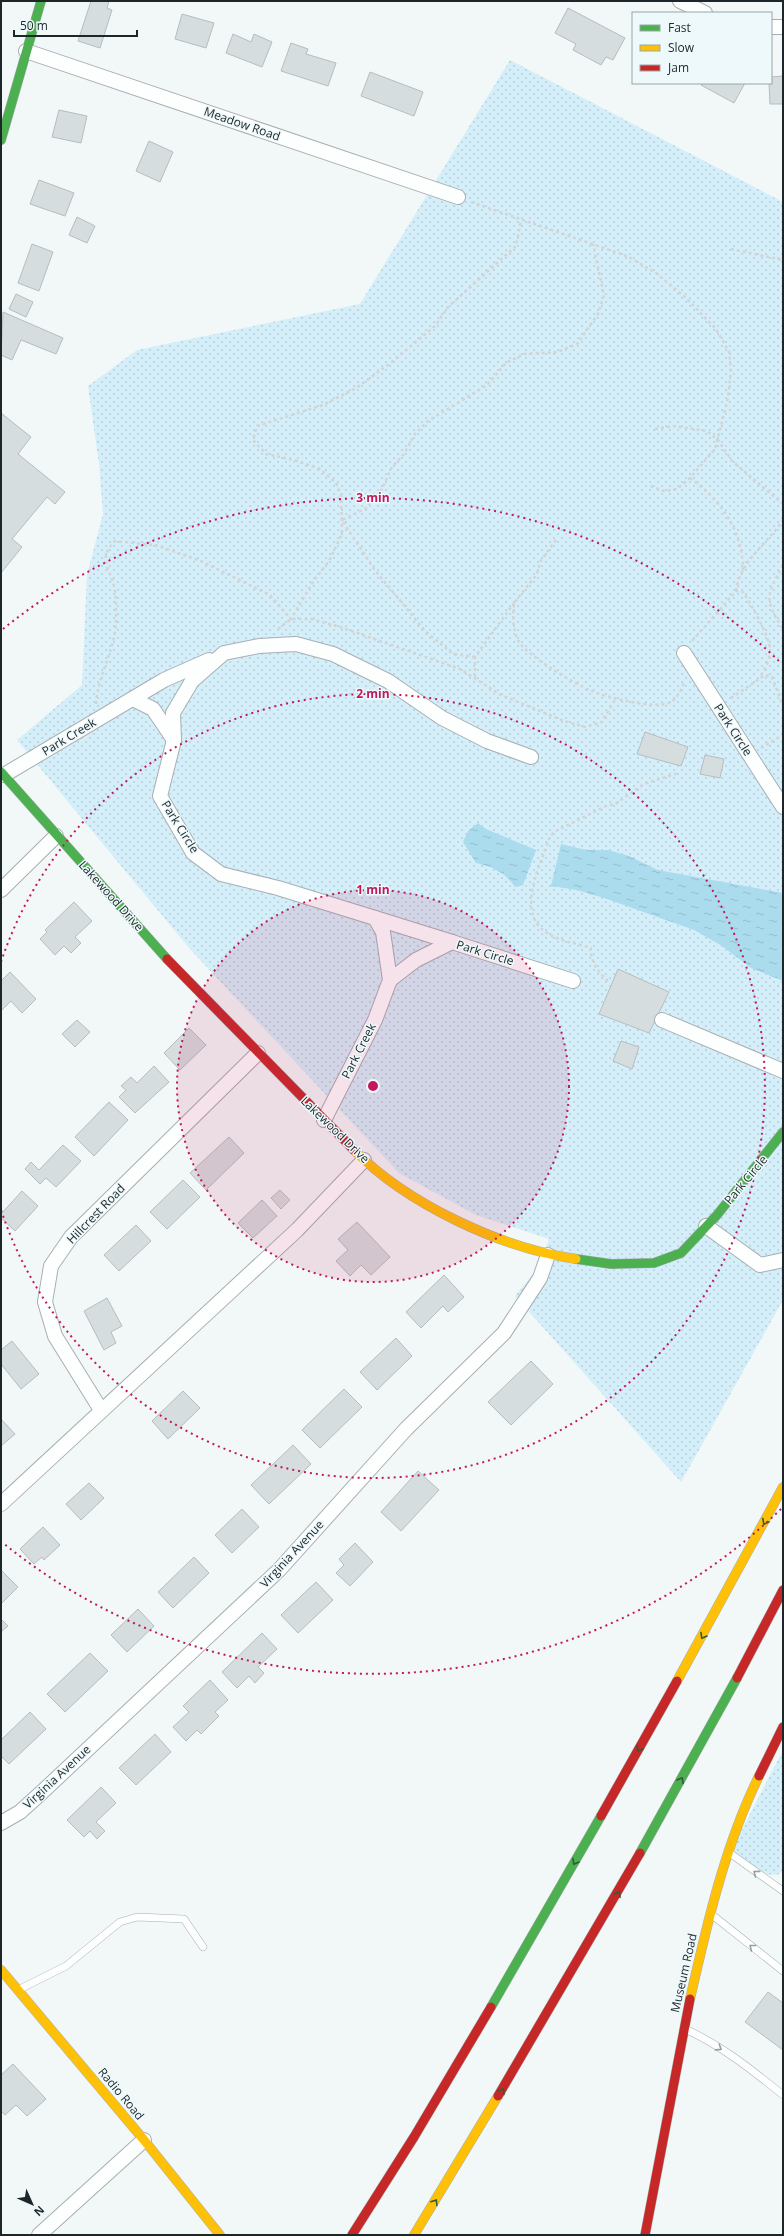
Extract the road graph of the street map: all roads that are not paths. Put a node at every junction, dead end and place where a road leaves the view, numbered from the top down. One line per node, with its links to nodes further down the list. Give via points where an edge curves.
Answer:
1 (41, 1): 6 (main road)
2 (680, 1): 3 (street)
3 (703, 12)
4 (772, 27): 5 (street)
5 (783, 27)
6 (26, 51): 7 (main road); 8 (street, Meadow Road)
7 (1, 140)
8 (458, 197)
9 (224, 653): 11 (street, Park Creek, via 164,680); 12 (street, Park Circle, via 192,681 173,713); 13 (street, Park Circle, via 259,646 296,644 333,654 388,681 442,718 487,741)
10 (684, 653): 15 (street, Park Circle)
11 (133, 699): 12 (street, via 153,708); 14 (street, Park Creek)
12 (174, 740): 18 (street, Park Circle, via 160,796 193,853 220,874 278,888)
13 (531, 757)
14 (2, 774): 16 (main road, Lakewood Drive)
15 (783, 807)
16 (56, 836): 17 (street); 23 (main road, Lakewood Drive, via 174,967)
17 (1, 890)
18 (375, 918): 19 (street); 20 (street, via 383,932)
19 (452, 942): 20 (street, Park Circle, via 416,960); 21 (street, Park Circle)
20 (390, 980): 25 (street, Park Creek, via 375,1020)
21 (573, 982)
22 (662, 1020): 24 (street)
23 (258, 1053): 25 (main road, Lakewood Drive); 31 (street, Hillcrest Road, via 71,1237 51,1266 45,1302 54,1336)
24 (783, 1071)
25 (324, 1120): 27 (main road, Lakewood Drive)
26 (783, 1132): 28 (main road, Park Circle)
27 (364, 1160): 29 (main road, Lakewood Drive, via 427,1206 476,1229); 31 (street, via 297,1230)
28 (706, 1226): 29 (main road, Lakewood Drive, via 680,1253 654,1263 611,1264); 30 (street, via 760,1266)
29 (548, 1255): 36 (street, Virginia Avenue, via 540,1278 504,1332 406,1429 279,1570 41,1793 20,1812)
30 (783, 1260)
31 (101, 1410): 33 (street)
32 (783, 1487): 49 (main road, one-way to 49, via 714,1617 559,1891 398,2165)
33 (1, 1504)
34 (783, 1590): 50 (main road, one-way to 34, via 605,1917 736,1681)
35 (783, 1727): 37 (main road, Museum Road, via 750,1794)
36 (1, 1823)
37 (730, 1853): 38 (lane, one-way to 37); 39 (main road, Museum Road)
38 (783, 1891)
39 (710, 1913): 42 (lane, one-way to 39); 44 (main road, Museum Road)
40 (202, 1947): 43 (lane, via 184,1919 138,1917 120,1922 66,1966)
41 (1, 1970): 43 (main road, Radio Road)
42 (783, 1971)
43 (18, 1990): 46 (main road, Radio Road)
44 (684, 2029): 45 (lane, one-way to 45, via 702,2037 748,2067); 51 (main road, Museum Road)
45 (783, 2095)
46 (144, 2140): 47 (street); 48 (main road, Radio Road)
47 (39, 2235)
48 (220, 2235)
49 (352, 2235)
50 (414, 2235)
51 (645, 2235)

